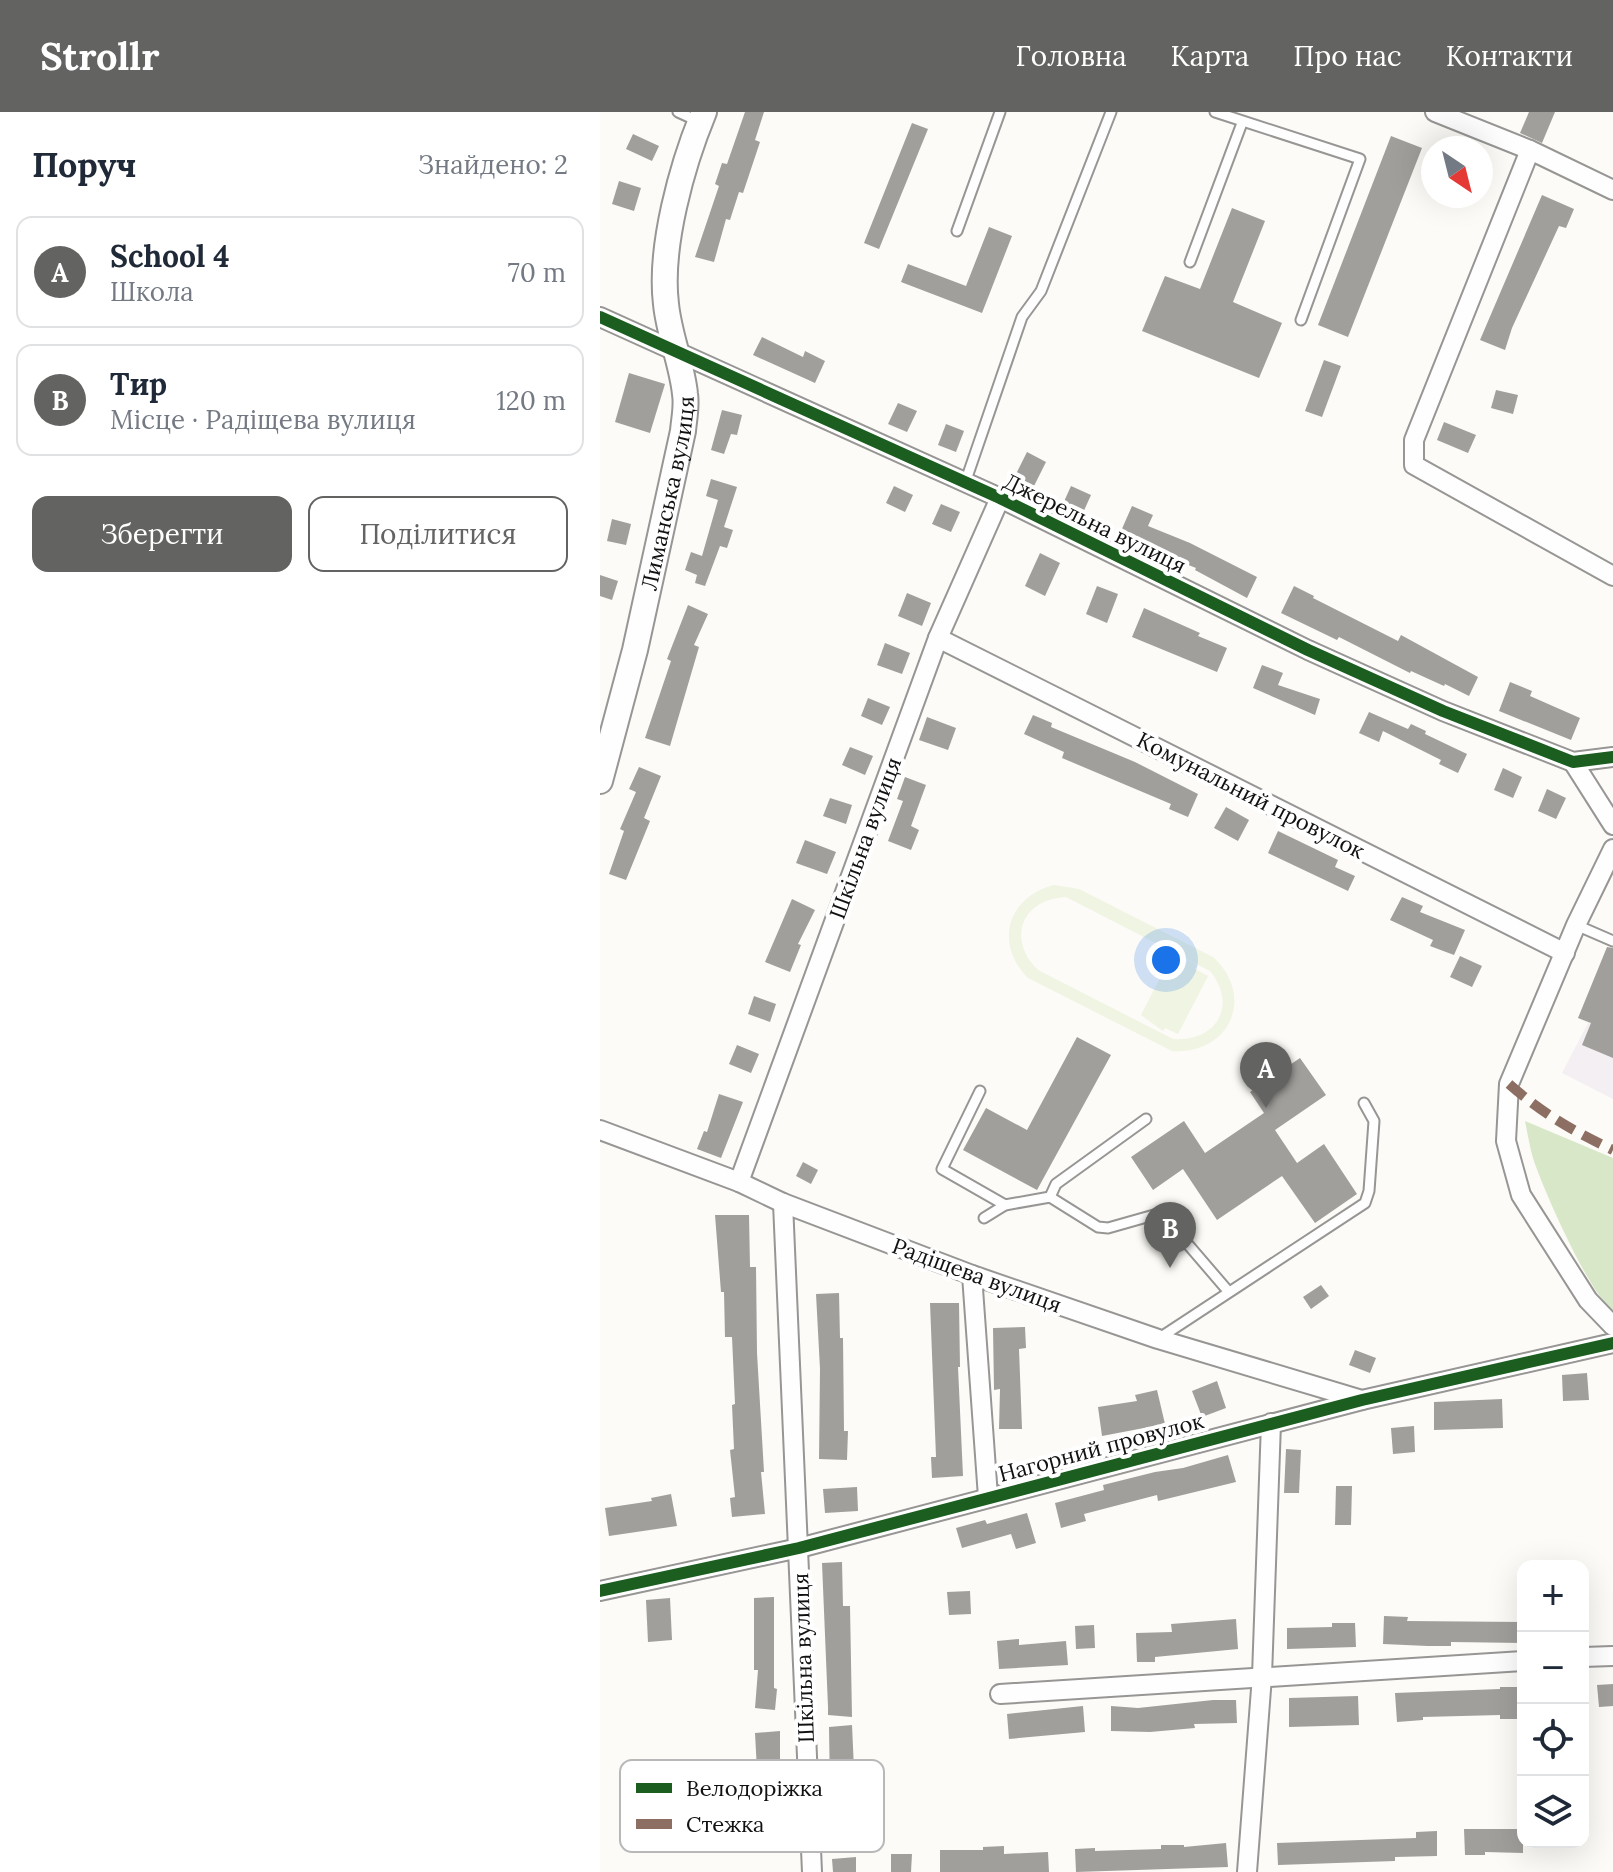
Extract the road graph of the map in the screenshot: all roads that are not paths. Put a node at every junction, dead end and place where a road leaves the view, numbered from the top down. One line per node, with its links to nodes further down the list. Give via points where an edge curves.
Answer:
1 (1000, 112): 9 (lane)
2 (1111, 112): 14 (lane, via 1041,291 1022,317)
3 (1215, 112): 6 (lane)
4 (1435, 112): 7 (street)
5 (694, 115): 13 (street, Лиманська вулиця, via 667,243 665,302)
6 (1242, 123): 10 (lane); 12 (lane, via 1360,159)
7 (1530, 150): 8 (street); 16 (street, via 1414,440 1414,465)
8 (1613, 190)
9 (957, 231)
10 (1190, 262)
11 (600, 317): 13 (street, Джерельна вулиця)
12 (1301, 320)
13 (675, 350): 14 (street, Джерельна вулиця); 20 (street, Лиманська вулиця, via 686,398 683,431)
14 (965, 483): 15 (street, Джерельна вулиця)
15 (1000, 498): 17 (street, Шкільна вулиця); 19 (street, Джерельна вулиця, via 1308,650)
16 (1613, 576)
17 (938, 638): 25 (street, Комунальний провулок); 30 (street, Шкільна вулиця)
18 (1613, 757): 19 (street)
19 (1573, 762): 21 (street)
20 (600, 781)
21 (1613, 825)
22 (1613, 849): 23 (street)
23 (1576, 925): 24 (lane); 25 (street)
24 (1613, 941)
25 (1565, 953): 37 (street, via 1509,1084 1506,1141 1521,1195 1588,1300)
26 (980, 1091): 33 (lane, via 942,1169)
27 (1364, 1103): 36 (lane, via 1374,1121 1365,1203)
28 (1146, 1119): 31 (lane, via 1056,1184)
29 (600, 1130): 30 (street, Радіщева вулиця)
30 (739, 1182): 32 (street, Радіщева вулиця)
31 (1050, 1197): 33 (lane); 36 (lane, via 1098,1227 1161,1213)
32 (783, 1203): 35 (street, Радіщева вулиця); 43 (street, Шкільна вулиця)
33 (1005, 1205): 34 (lane)
34 (984, 1218)
35 (972, 1275): 38 (street, Радіщева вулиця); 42 (street)
36 (1228, 1291): 38 (lane)
37 (1613, 1326)
38 (1158, 1339): 40 (street, Радіщева вулиця)
39 (1613, 1343): 40 (street, Нагорний провулок)
40 (1362, 1400): 41 (street, Нагорний провулок)
41 (1271, 1423): 42 (street, Нагорний провулок); 48 (street)
42 (988, 1497): 43 (street, Нагорний провулок)
43 (799, 1548): 44 (street, Нагорний провулок); 50 (street, Шкільна вулиця)
44 (600, 1591)
45 (1613, 1656): 46 (street)
46 (1589, 1657)
47 (1517, 1661): 48 (street)
48 (1262, 1676): 49 (street); 53 (street)
49 (1000, 1694)
50 (808, 1760)
51 (811, 1852): 52 (street, Шкільна вулиця)
52 (812, 1872)
53 (1247, 1872)

